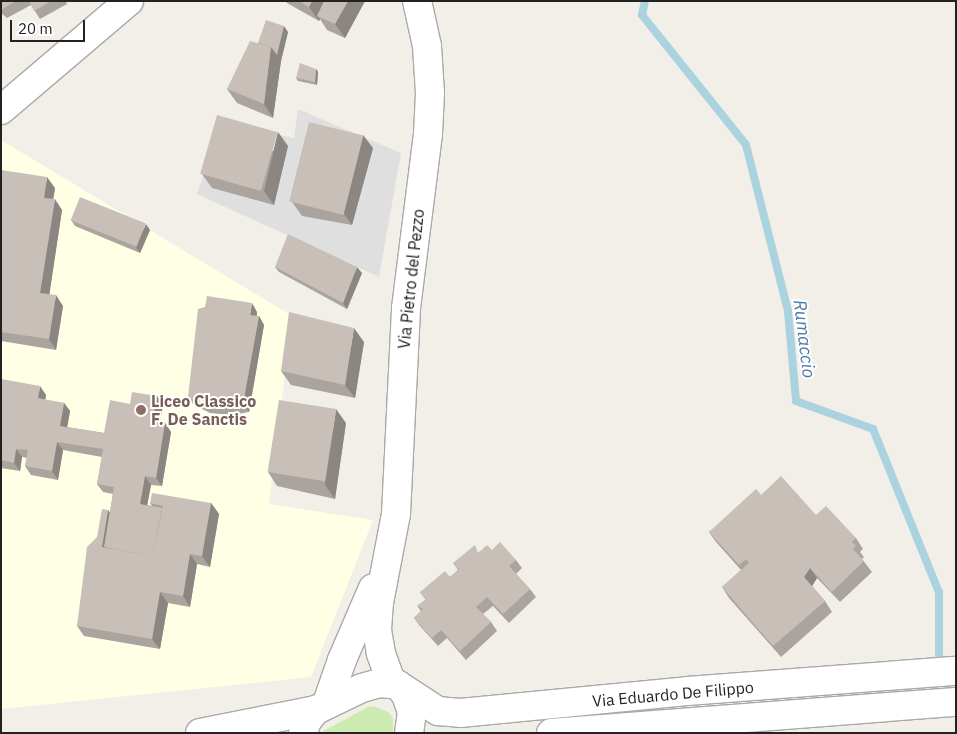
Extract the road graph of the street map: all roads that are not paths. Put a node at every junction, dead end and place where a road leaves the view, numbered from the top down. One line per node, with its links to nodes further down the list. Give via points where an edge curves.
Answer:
1 (129, 1): 3 (street)
2 (417, 1): 4 (street, Via Pietro del Pezzo, via 427,46 428,134 406,308 396,514)
3 (1, 110)
4 (387, 557): 6 (street, Via Pietro del Pezzo, via 377,630 381,652); 8 (street, Via Pietro del Pezzo)
5 (956, 671): 6 (street, Via Eduardo De Filippo, via 687,691 460,713 438,711)
6 (395, 684): 8 (street, via 380,683 362,688); 10 (street, Via Pietro del Pezzo, via 406,695 412,712)
7 (956, 702): 11 (street, Via Eduardo De Filippo)
8 (315, 715): 9 (street)
9 (200, 733)
10 (410, 733)
11 (551, 733)

